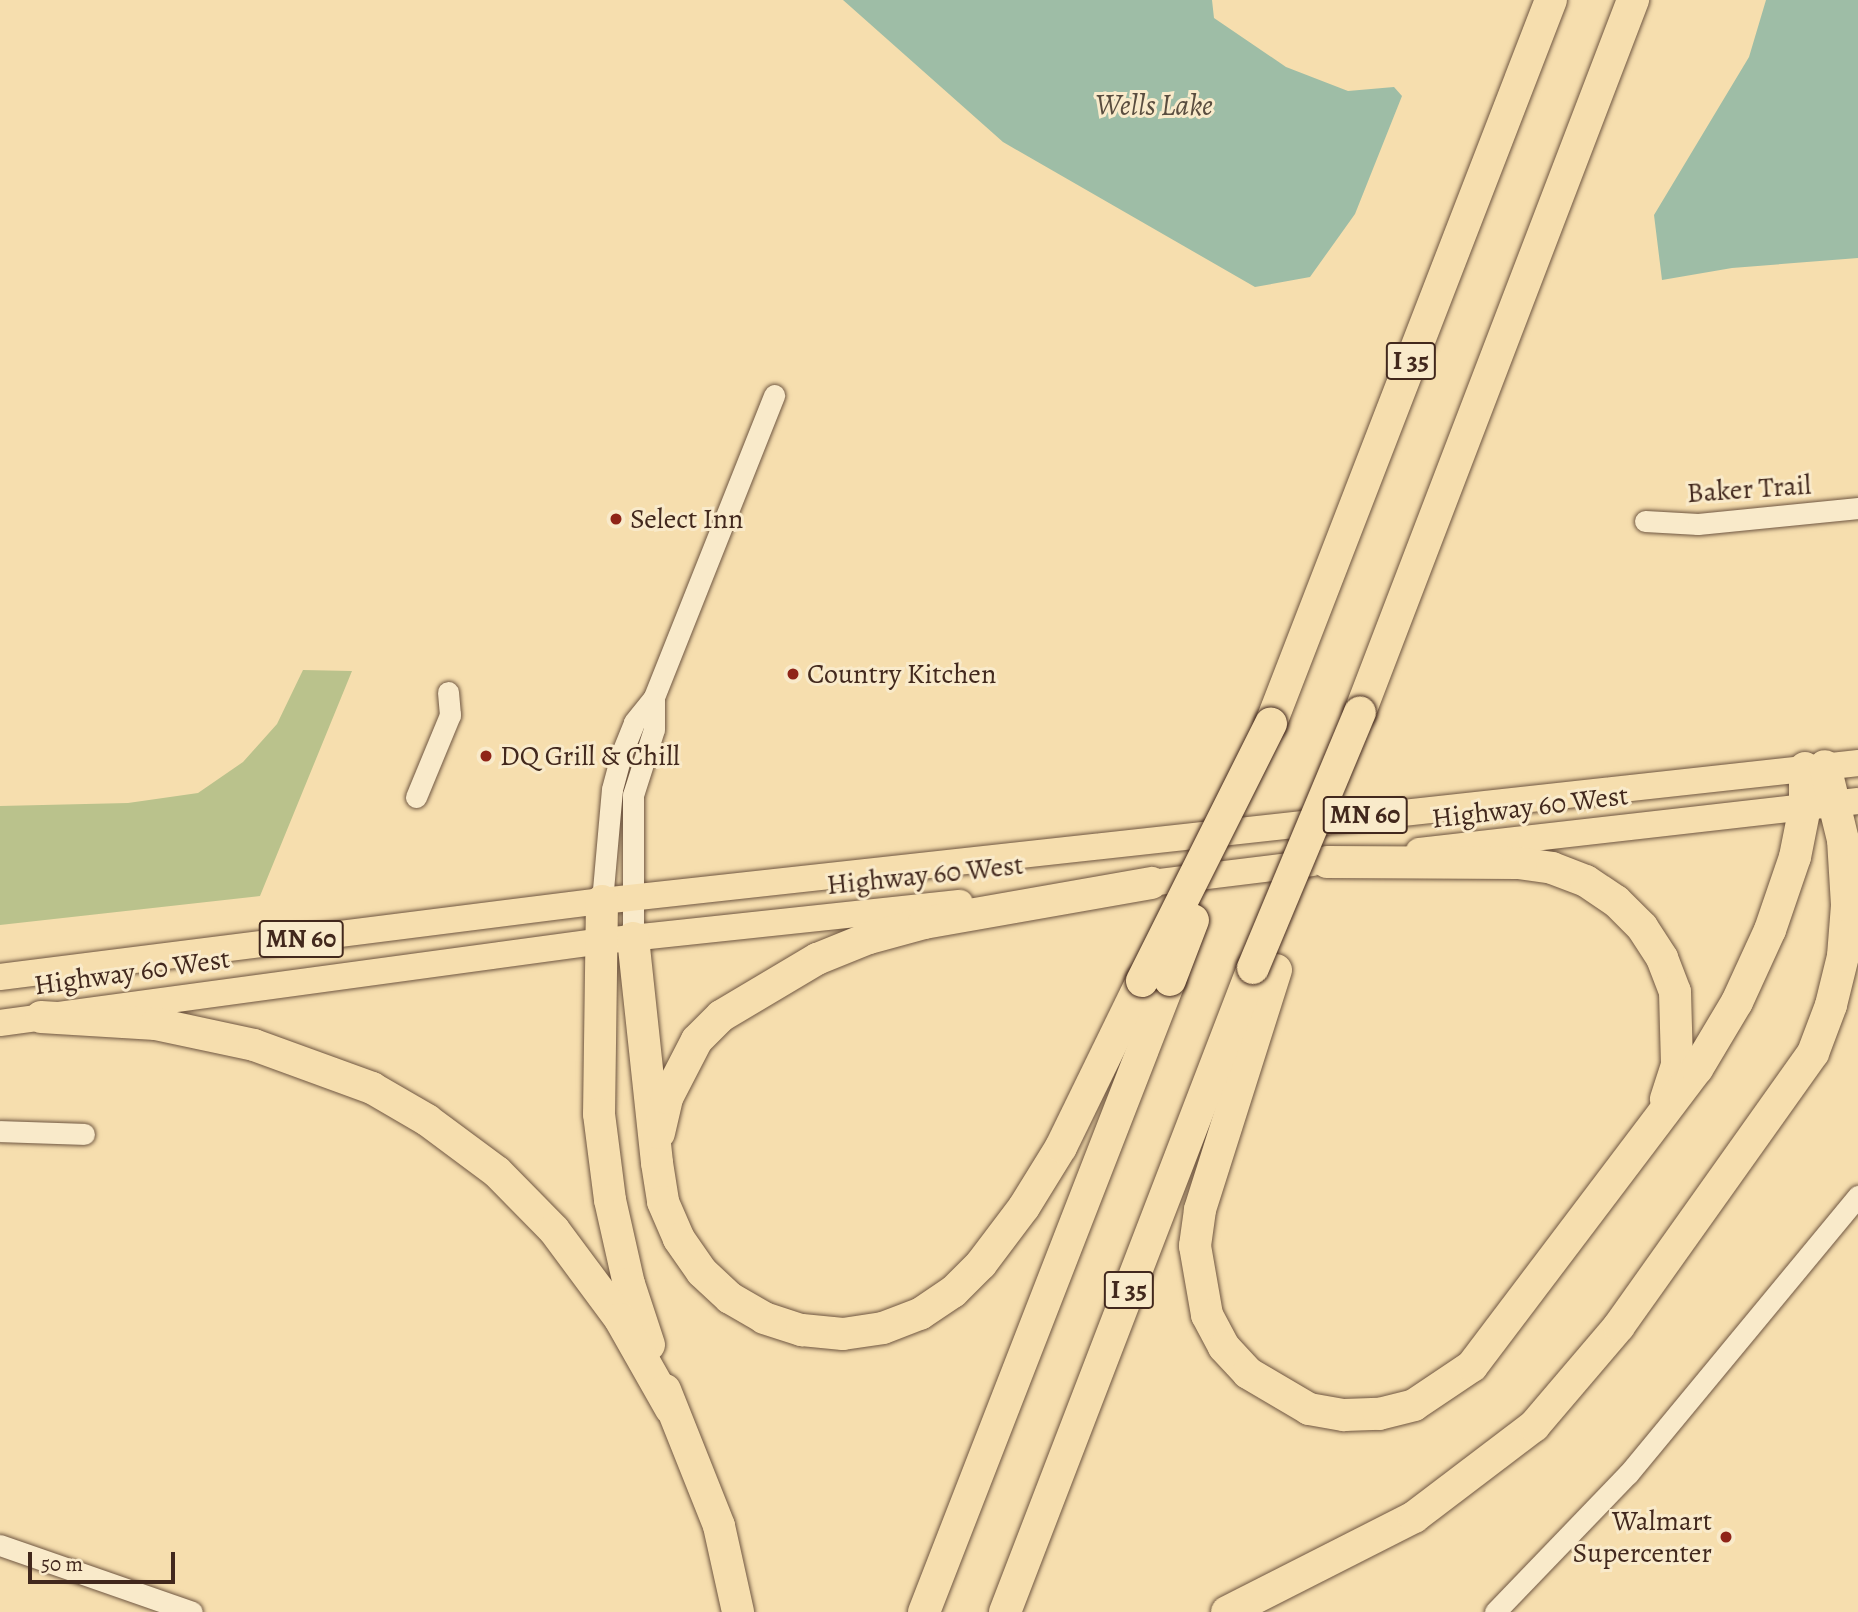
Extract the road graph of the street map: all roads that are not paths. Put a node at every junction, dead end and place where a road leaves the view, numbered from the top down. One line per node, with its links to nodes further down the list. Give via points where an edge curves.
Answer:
1 (1551, 0): 19 (highway, I 35, bridge, via 1271,723)
2 (1633, 0): 17 (highway, bridge)
3 (774, 395): 7 (street)
4 (1858, 508): 5 (street, Baker Trail, via 1698,524)
5 (1645, 522)
6 (447, 692): 10 (street, via 450,715)
7 (654, 697): 14 (street, via 653,729 633,795); 15 (street, via 634,722 612,789)
8 (1858, 763): 9 (main road, Highway 60 West / MN 60)
9 (1815, 767): 11 (highway); 14 (main road, Highway 60 West / MN 60)
10 (416, 797)
11 (1833, 804): 12 (main road, Highway 60 West / MN 60); 23 (highway, via 1795,857 1770,930 1737,1002 1697,1069); 33 (highway, via 1847,873 1843,956 1832,1005 1813,1053 1619,1325 1534,1426 1468,1480 1365,1545)
12 (1327, 862): 13 (main road, Highway 60 West / MN 60); 23 (highway, via 1518,863 1552,868 1586,881 1616,901 1643,927 1675,992 1677,1065)
13 (1152, 883): 16 (main road, Highway 60 West / MN 60); 25 (highway, via 902,929 827,955 767,985 721,1016 685,1059 667,1098)
14 (634, 897): 15 (main road, Highway 60 West / MN 60); 16 (street)
15 (602, 901): 16 (highway); 18 (main road, Highway 60 West / MN 60)
16 (618, 940): 20 (main road, Highway 60 West / MN 60); 25 (highway); 27 (highway, via 598,1065 610,1200 629,1284)
17 (1264, 969): 23 (highway, via 1200,1210 1195,1246 1198,1281 1207,1315 1224,1346 1248,1373 1309,1409 1379,1414 1414,1405 1445,1388 1472,1366); 32 (highway, I 35)
18 (0, 977)
19 (1156, 981): 25 (highway, via 1024,1207 953,1292 895,1323 843,1334 802,1330 764,1318 730,1298 702,1272 679,1238 663,1202); 31 (highway)
20 (41, 1017): 21 (main road, Highway 60 West / MN 60); 27 (highway, via 156,1024 254,1045 372,1088 427,1119 497,1172 554,1230 620,1319)
21 (0, 1023)
22 (0, 1131): 24 (street)
23 (1649, 1132)
24 (84, 1134)
25 (657, 1163)
26 (1858, 1196): 34 (street, via 1628,1474)
27 (671, 1409): 30 (highway, via 719,1526)
28 (1, 1547): 29 (street)
29 (192, 1612)
30 (738, 1612)
31 (924, 1612)
32 (1005, 1612)
33 (1227, 1612)
34 (1494, 1612)

